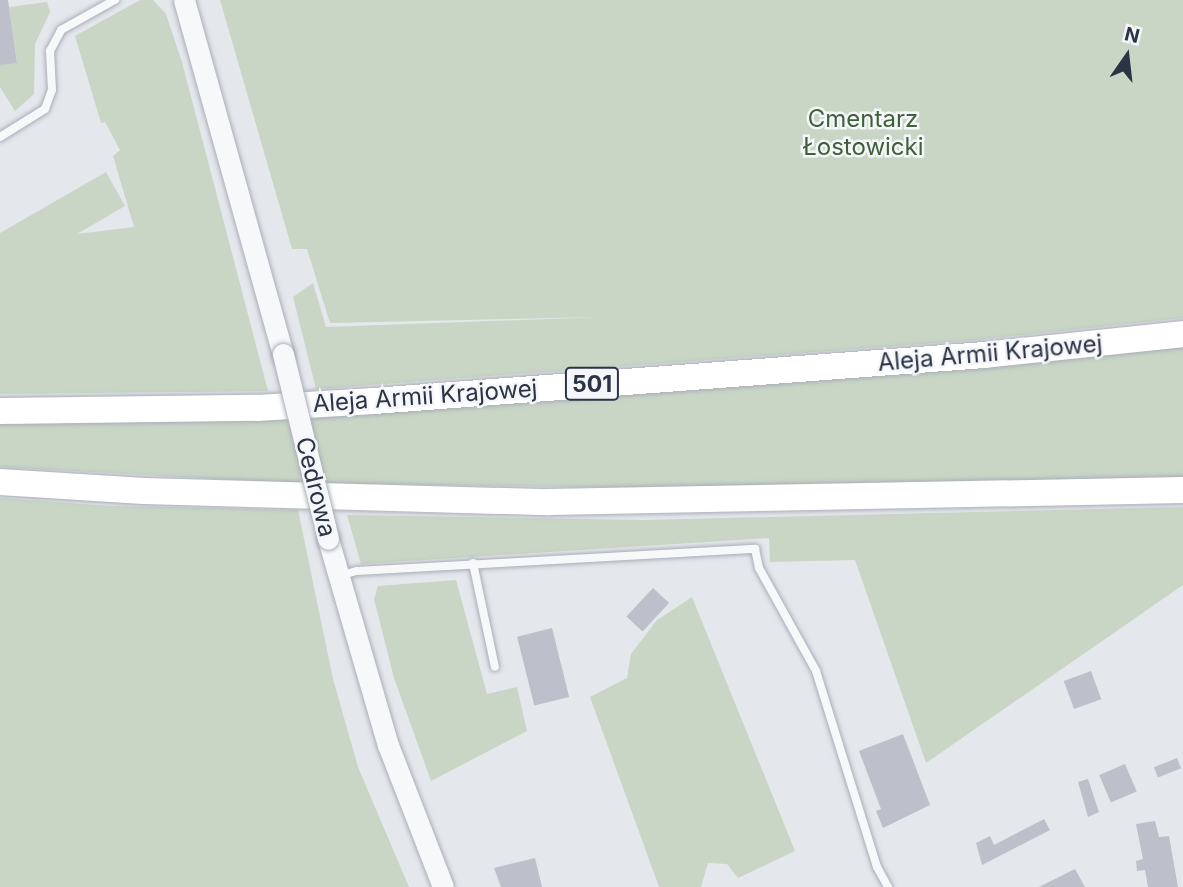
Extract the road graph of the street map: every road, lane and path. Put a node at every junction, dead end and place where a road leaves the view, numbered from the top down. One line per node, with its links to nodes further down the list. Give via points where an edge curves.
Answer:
1 (115, 0): 3 (lane, via 61,30 50,51 52,90 45,109)
2 (184, 0): 9 (street, Cedrowa, bridge, via 283,354)
3 (0, 137)
4 (1183, 334): 5 (main road, Aleja Armii Krajowej / 501, via 984,355 374,401 257,408)
5 (0, 411)
6 (0, 482): 7 (main road, via 194,493 549,502)
7 (1183, 490)
8 (473, 564): 9 (lane); 10 (lane); 12 (lane, via 755,549 759,568 816,671 877,867)
9 (339, 576): 11 (street, Cedrowa, via 388,745)
10 (495, 667)
11 (443, 887)
12 (888, 887)

